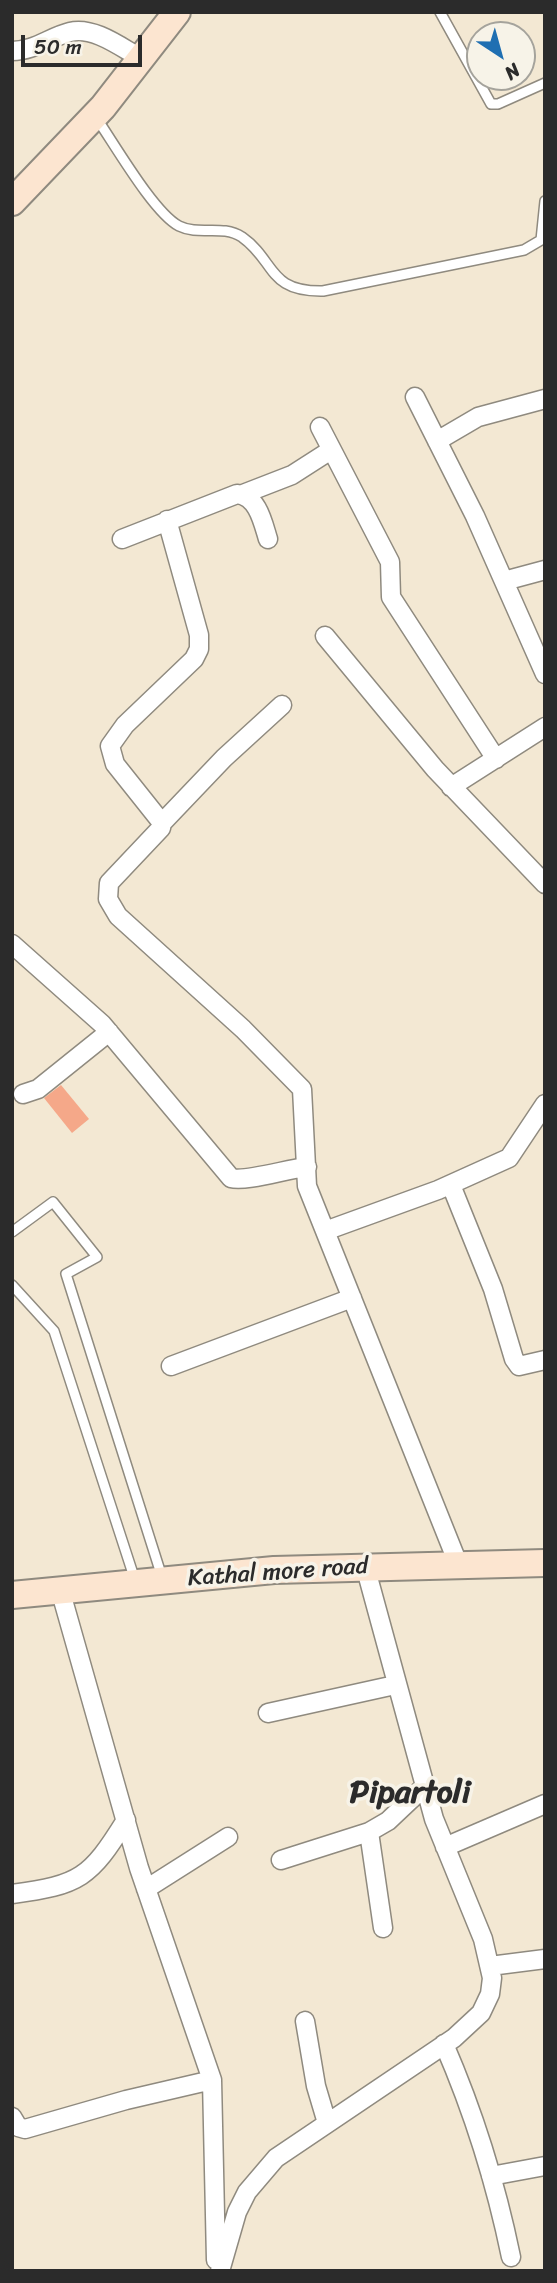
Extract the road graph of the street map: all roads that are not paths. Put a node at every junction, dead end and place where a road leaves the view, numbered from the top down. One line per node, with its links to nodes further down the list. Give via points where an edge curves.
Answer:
1 (177, 12): 4 (main road)
2 (440, 12): 5 (lane, via 491,103)
3 (12, 51): 4 (street, via 78,31 104,38)
4 (142, 59): 6 (main road)
5 (545, 83)
6 (94, 115): 7 (lane, via 161,212 189,229 236,233 250,243 268,270 300,289 323,291 524,250 541,240); 8 (main road)
7 (545, 201)
8 (12, 202)
9 (415, 397): 12 (street)
10 (545, 399): 12 (street, via 478,417)
11 (320, 427): 13 (street)
12 (437, 442): 19 (street)
13 (331, 450): 14 (street, via 292,475); 24 (street, via 390,562 391,597)
14 (243, 494): 15 (street); 17 (street, via 261,515)
15 (167, 520): 16 (street); 26 (street, via 199,649 113,738 110,749 115,764)
16 (122, 539)
17 (268, 540)
18 (545, 570): 19 (street)
19 (504, 581): 21 (street)
20 (325, 636): 25 (street)
21 (545, 674)
22 (282, 705): 26 (street)
23 (545, 727): 24 (street)
24 (496, 759): 25 (street)
25 (451, 786): 27 (street)
26 (162, 823): 32 (street, via 109,883 107,899 118,916 302,1089)
27 (545, 884)
28 (12, 944): 29 (street)
29 (109, 1032): 30 (street, via 38,1089); 32 (street, via 231,1178)
30 (23, 1094)
31 (545, 1104): 33 (street, via 509,1158)
32 (307, 1167): 34 (street, via 307,1186)
33 (451, 1185): 34 (street); 38 (street, via 493,1289 514,1359 521,1367)
34 (325, 1231): 37 (street)
35 (12, 1232): 43 (lane, via 53,1202 97,1256 66,1273)
36 (12, 1285): 43 (lane, via 54,1331)
37 (352, 1298): 39 (street); 42 (street)
38 (545, 1360)
39 (171, 1366)
40 (545, 1563): 42 (main road, Kathal more road)
41 (365, 1566): 42 (main road, Kathal more road); 43 (main road, Kathal more road, via 274,1570); 46 (street)
42 (458, 1566)
43 (150, 1584): 44 (main road, Kathal more road)
44 (61, 1593): 45 (main road, Kathal more road); 50 (street)
45 (12, 1595)
46 (395, 1685): 47 (street); 48 (street)
47 (268, 1713)
48 (424, 1787): 51 (street, via 388,1821); 53 (street)
49 (545, 1804): 53 (street)
50 (125, 1820): 55 (street); 56 (street, via 96,1865 82,1877 56,1888)
51 (369, 1832): 54 (street); 57 (street)
52 (228, 1837): 55 (street)
53 (445, 1847): 59 (street)
54 (281, 1860)
55 (146, 1889): 62 (street)
56 (12, 1894)
57 (383, 1928)
58 (545, 1959): 59 (street)
59 (490, 1966): 61 (street, via 491,1994 481,2013)
60 (305, 2021): 64 (street)
61 (444, 2044): 64 (street); 66 (street)
62 (212, 2080): 63 (street, via 25,2129); 68 (street)
63 (12, 2117)
64 (327, 2123): 68 (street, via 276,2158 256,2178 237,2213)
65 (545, 2166): 66 (street)
66 (491, 2176): 67 (street)
67 (511, 2258)
68 (218, 2271)

